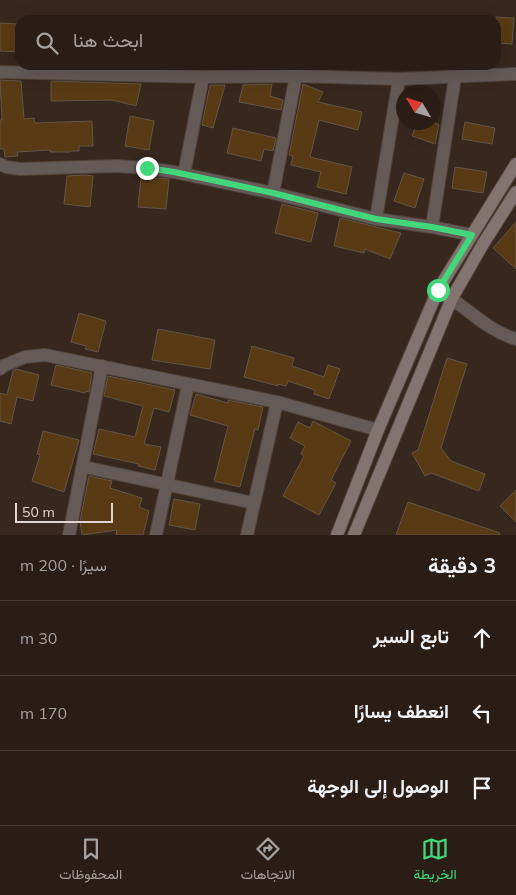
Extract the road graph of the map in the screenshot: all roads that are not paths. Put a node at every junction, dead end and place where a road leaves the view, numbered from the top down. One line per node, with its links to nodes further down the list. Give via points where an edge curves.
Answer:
1 (0, 72): 4 (street)
2 (516, 74): 5 (street)
3 (296, 76): 4 (street); 6 (street); 11 (street)
4 (203, 77): 9 (street)
5 (455, 77): 6 (street); 13 (street)
6 (399, 79): 12 (street)
7 (0, 164): 9 (street, via 20,169 116,166)
8 (516, 164): 14 (main road)
9 (184, 174): 11 (street)
10 (516, 192): 16 (main road)
11 (273, 193): 12 (street)
12 (376, 219): 13 (street)
13 (432, 227): 14 (street)
14 (472, 235): 15 (main road)
15 (438, 290): 16 (street); 22 (main road)
16 (452, 298): 17 (street, via 489,327); 30 (main road)
17 (516, 339)
18 (1, 366): 19 (street, via 25,357 45,355)
19 (102, 366): 20 (street); 23 (street)
20 (188, 385): 21 (street); 24 (street)
21 (277, 402): 22 (street); 25 (street)
22 (378, 430): 29 (main road)
23 (84, 467): 24 (street); 26 (street)
24 (167, 485): 25 (street); 27 (street)
25 (254, 503): 28 (street)
26 (69, 535)
27 (156, 535)
28 (247, 535)
29 (337, 535)
30 (354, 535)

